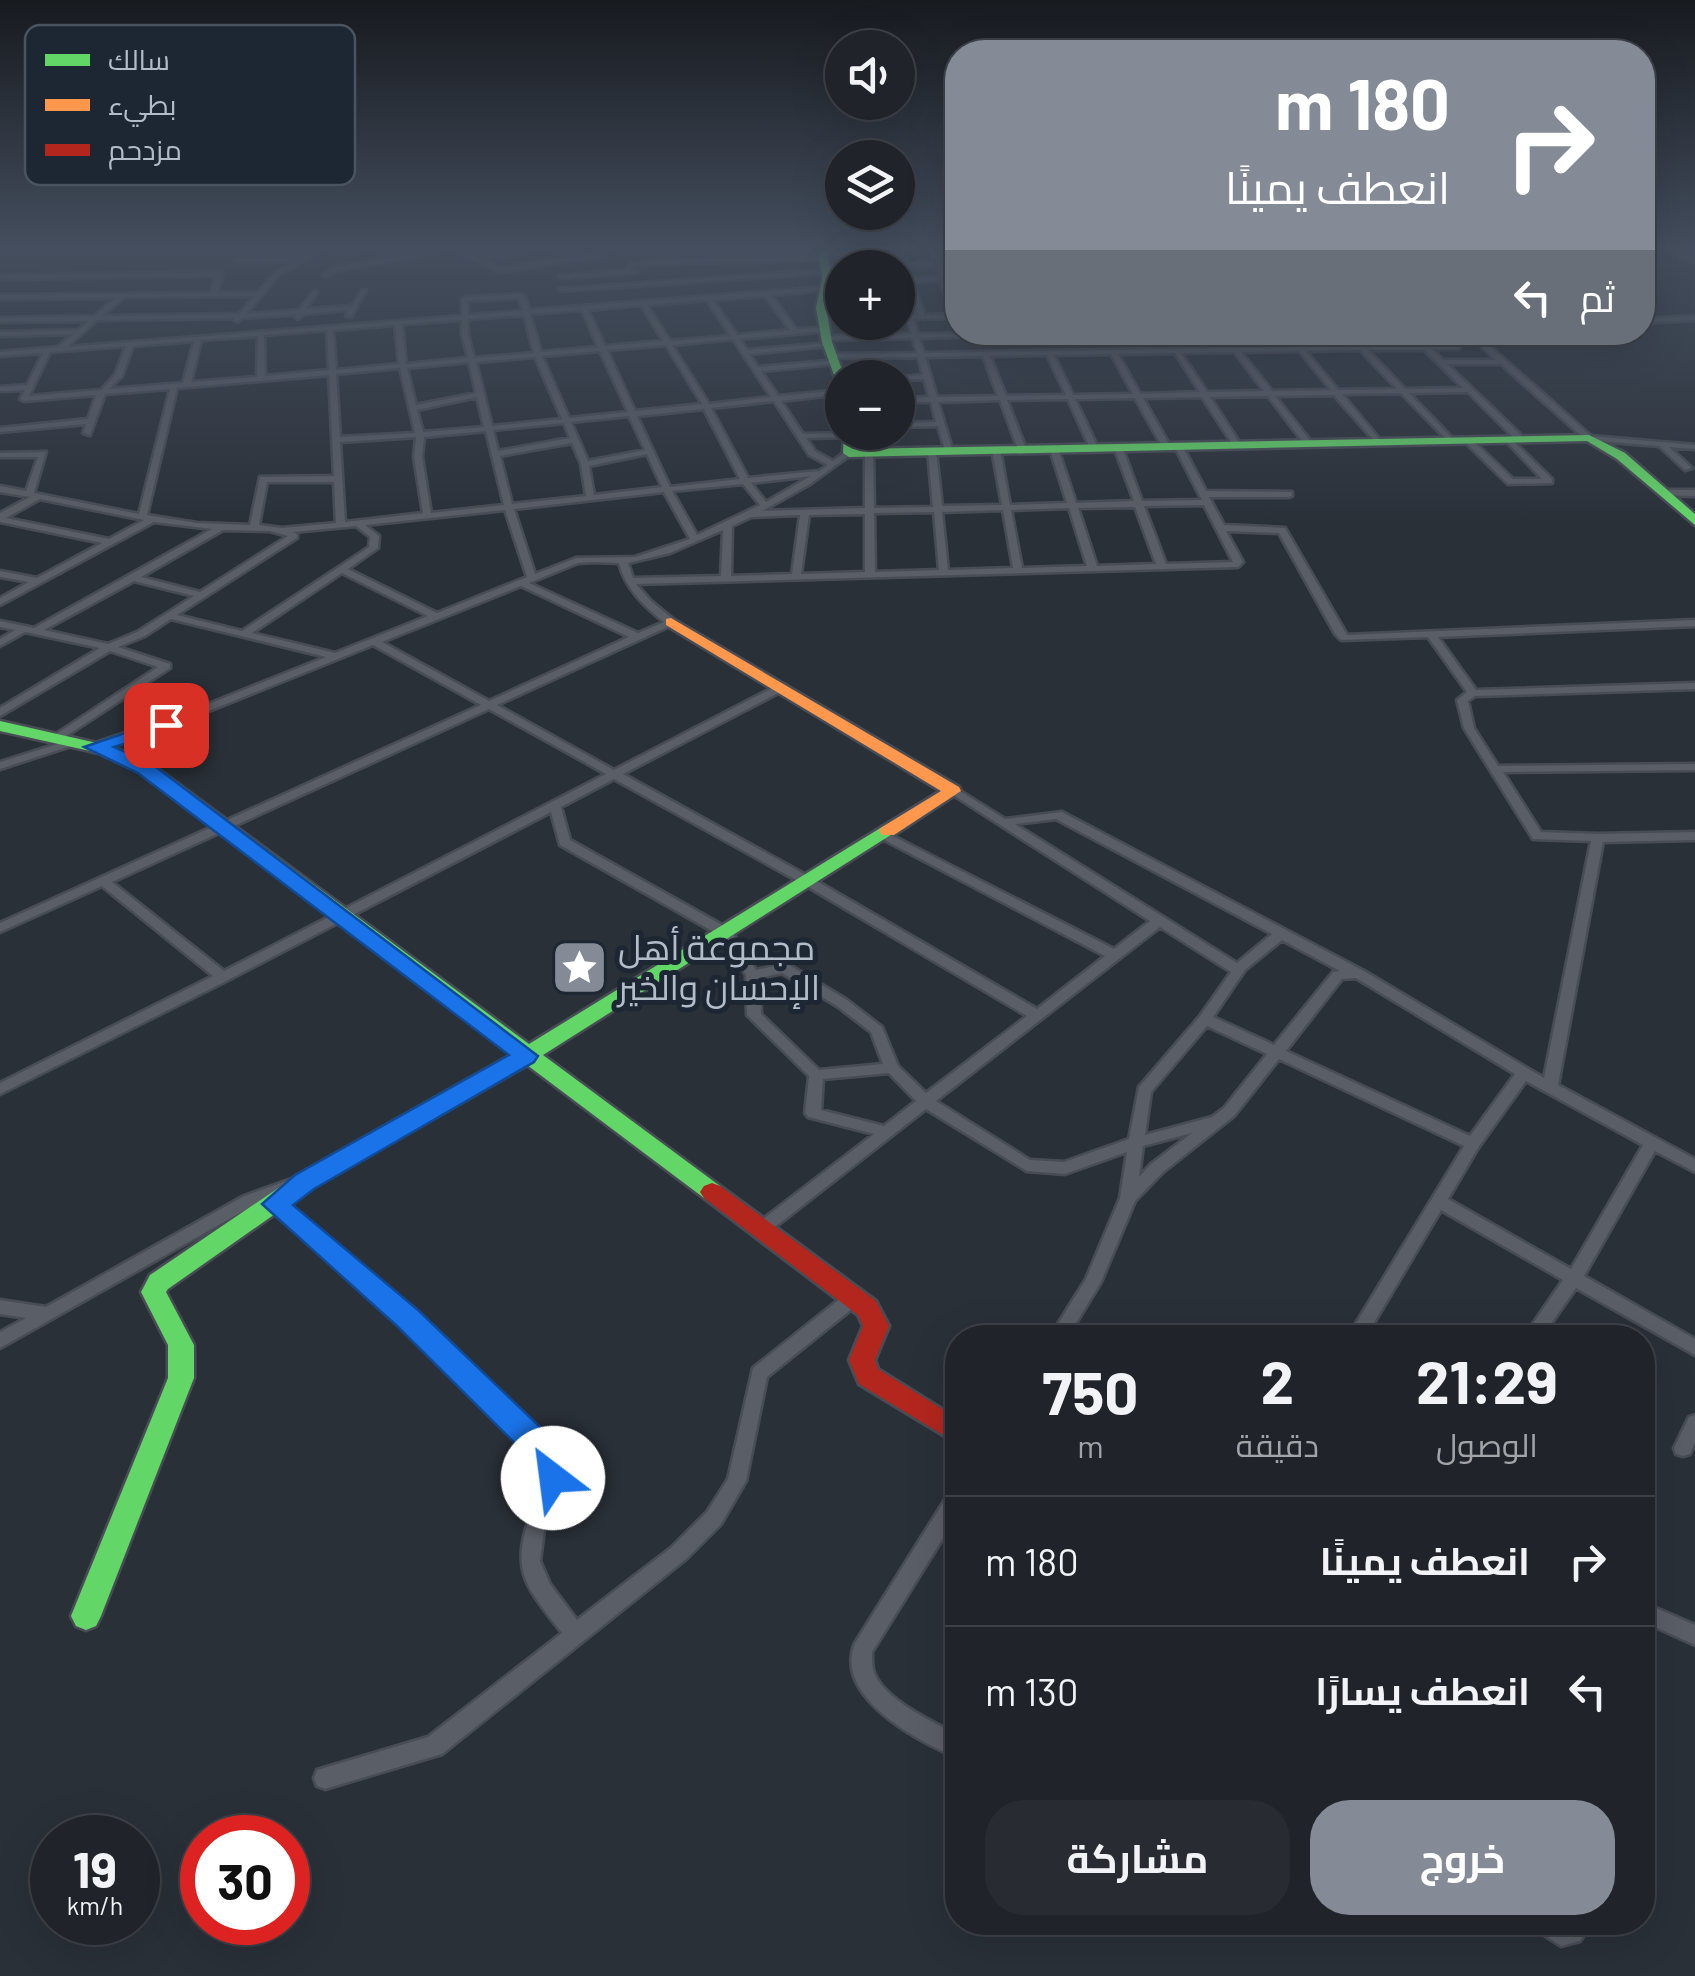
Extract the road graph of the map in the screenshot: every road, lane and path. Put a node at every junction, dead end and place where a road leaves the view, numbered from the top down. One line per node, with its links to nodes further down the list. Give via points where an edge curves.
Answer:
1 (68, 341): 26 (street)
2 (154, 341): 16 (street)
3 (197, 341): 51 (street)
4 (261, 341): 49 (street)
5 (331, 341): 46 (street)
6 (400, 341): 44 (street)
7 (469, 341): 41 (street)
8 (534, 341): 39 (street)
9 (600, 341): 27 (street)
10 (693, 341): 17 (street)
11 (736, 341): 33 (street)
12 (771, 341): 33 (street)
13 (796, 341): 45 (street)
14 (888, 341): 40 (street)
15 (917, 341): 40 (street)
16 (130, 343): 26 (street); 57 (street, via 120,374)
17 (670, 343): 27 (street); 68 (street)
18 (1072, 345): 34 (street)
19 (1150, 345): 30 (street)
20 (1269, 345): 28 (street)
21 (1484, 345): 43 (street)
22 (1425, 346): 23 (street); 24 (street); 42 (street)
23 (1361, 347): 25 (street); 55 (street)
24 (1458, 347)
25 (1300, 348): 28 (street); 56 (street)
26 (60, 349): 29 (street)
27 (604, 349): 39 (street); 70 (street)
28 (1272, 349): 32 (street)
29 (48, 350): 37 (street); 50 (street)
30 (1153, 350): 31 (street); 35 (street)
31 (1176, 350): 32 (street); 61 (street)
32 (1235, 350): 60 (street)
33 (744, 352): 45 (street)
34 (1075, 352): 35 (street); 36 (street)
35 (1112, 352): 62 (street)
36 (1050, 353): 38 (street); 65 (street)
37 (0, 354)
38 (986, 354): 40 (street); 64 (street)
39 (538, 355): 41 (street); 71 (street)
40 (921, 355): 48 (street)
41 (473, 360): 44 (street); 58 (street)
42 (1442, 362): 43 (street); 54 (street)
43 (1503, 362): 80 (street)
44 (403, 367): 46 (street); 69 (street)
45 (756, 369): 63 (street)
46 (335, 373): 49 (street); 82 (street)
47 (915, 378): 48 (street)
48 (928, 378): 67 (street)
49 (261, 379): 51 (street)
50 (31, 386): 53 (street); 57 (street, via 24,399)
51 (186, 386): 52 (street)
52 (174, 387): 57 (street); 128 (street)
53 (0, 389)
54 (1467, 390): 55 (street); 81 (street)
55 (1401, 391): 56 (street); 84 (street)
56 (1338, 392): 60 (street); 86 (street)
57 (101, 393): 72 (street)
58 (480, 394): 69 (street); 75 (street)
59 (825, 394): 63 (street)
60 (1270, 394): 61 (street); 87 (street)
61 (1205, 395): 62 (street); 89 (street)
62 (1137, 396): 65 (street); 90 (street)
63 (777, 398): 68 (street); 79 (street)
64 (1004, 398): 65 (street); 67 (street); 94 (street)
65 (1071, 398): 91 (street)
66 (915, 400): 67 (street)
67 (933, 400): 73 (street)
68 (706, 405): 70 (street); 109 (street)
69 (414, 408): 78 (street)
70 (634, 412): 71 (street); 101 (street)
71 (563, 420): 75 (street); 83 (street)
72 (91, 421): 76 (street); 77 (street)
73 (941, 424): 74 (street); 102 (street)
74 (915, 425)
75 (490, 427): 78 (street); 104 (street)
76 (0, 430)
77 (86, 433)
78 (420, 435): 82 (street); 126 (street)
79 (801, 436): 85 (street); 96 (street, via 812,453)
80 (1590, 438): 81 (street); 88 (street); 112 (street)
81 (1515, 439): 84 (street); 84 (street, via 1549,482 1512,482)
82 (337, 440): 108 (street)
83 (574, 440): 104 (street); 105 (street)
84 (1459, 441): 86 (street)
85 (825, 442)
86 (1378, 443): 87 (street)
87 (1309, 444): 89 (street)
88 (1660, 444): 93 (street); 106 (street)
89 (1237, 445): 90 (street)
90 (1173, 446): 92 (street); 117 (street)
91 (1094, 448): 92 (street); 95 (street)
92 (1118, 448): 118 (street)
93 (1695, 448)
94 (1022, 449): 95 (street); 100 (street)
95 (1054, 449): 121 (street)
96 (835, 450)
97 (848, 450): 107 (street)
98 (851, 450): 123 (street)
99 (896, 450): 102 (street)
100 (996, 450): 102 (street); 122 (street)
101 (651, 451): 105 (street); 111 (street)
102 (941, 452): 124 (street)
103 (0, 454): 115 (street, via 43,454)
104 (496, 454): 119 (street)
105 (586, 464): 116 (street)
106 (1688, 468)
107 (823, 473): 109 (street); 120 (street)
108 (337, 478): 133 (street); 136 (street, via 264,478)
109 (746, 480): 111 (street); 120 (street)
110 (0, 488): 115 (street)
111 (666, 488): 116 (street); 138 (street)
112 (1664, 492): 113 (street); 130 (street)
113 (1695, 493)
114 (1289, 494): 117 (street)
115 (34, 495): 128 (street); 129 (street)
116 (590, 496): 119 (street)
117 (1208, 498): 118 (street); 135 (street)
118 (1140, 504): 121 (street); 141 (street)
119 (508, 505): 126 (street); 149 (street)
120 (764, 505): 127 (street)
121 (1074, 505): 122 (street); 143 (street)
122 (1006, 507): 124 (street); 144 (street)
123 (869, 510): 124 (street); 125 (street); 147 (street)
124 (938, 510): 145 (street)
125 (805, 511): 127 (street); 148 (street)
126 (427, 514): 131 (street)
127 (746, 514): 132 (street)
128 (149, 516): 134 (street); 139 (street)
129 (0, 518): 139 (street)
130 (1695, 521)
131 (357, 522): 133 (street); 142 (street, via 376,542)
132 (728, 522): 138 (street); 151 (street)
133 (341, 525): 137 (street)
134 (221, 528): 136 (street); 150 (street)
135 (1223, 528): 141 (street, via 1238,564); 164 (street, via 1282,530 1342,636)
136 (254, 529): 137 (street)
137 (284, 530): 155 (street, via 294,536)
138 (694, 538): 140 (street)
139 (110, 542): 152 (street)
140 (623, 562): 149 (street, via 582,559); 153 (street)
141 (1162, 567): 143 (street)
142 (341, 569): 158 (street); 163 (street)
143 (1092, 569): 144 (street)
144 (1018, 571): 145 (street)
145 (944, 572): 147 (street)
146 (0, 574): 152 (street)
147 (870, 574): 148 (street)
148 (796, 576): 151 (street)
149 (531, 577): 154 (street)
150 (132, 578): 155 (street); 162 (street)
151 (726, 578): 153 (street)
152 (38, 581): 156 (street)
153 (632, 581): 159 (street)
154 (520, 582): 158 (street); 165 (street)
155 (202, 594): 157 (street)
156 (0, 602)
157 (169, 616): 163 (street); 168 (street)
158 (436, 616): 166 (street)
159 (671, 622): 165 (street); 170 (street)
160 (1695, 623): 164 (street)
161 (0, 624): 162 (street)
162 (30, 630): 167 (street); 168 (street)
163 (246, 633): 169 (street)
164 (1431, 635): 172 (street)
165 (637, 638): 173 (street)
166 (373, 641): 169 (street); 173 (street)
167 (0, 642)
168 (109, 648): 174 (street); 176 (street, via 166,669)
169 (335, 656): 177 (street, via 166,725)
170 (782, 686): 181 (street); 182 (street)
171 (1695, 686): 172 (street)
172 (1473, 693): 180 (street, via 1462,704)
173 (487, 706): 181 (street); 185 (street)
174 (0, 713)
175 (0, 726): 176 (street)
176 (64, 740): 177 (street); 178 (street)
177 (93, 747): 185 (street, via 145,768)
178 (0, 766)
179 (1695, 767): 180 (street)
180 (1496, 769): 188 (street, via 1539,838)
181 (612, 776): 183 (street); 190 (street)
182 (953, 791): 184 (street); 186 (street)
183 (555, 806): 191 (street); 194 (street, via 564,842)
184 (1005, 822): 192 (street); 195 (street, via 1058,815)
185 (220, 828): 189 (street); 191 (street)
186 (882, 835): 190 (street); 196 (street)
187 (1695, 836): 188 (street)
188 (1598, 838): 208 (street)
189 (103, 882): 193 (street); 200 (street)
190 (810, 882): 194 (street); 201 (street)
191 (341, 917): 200 (street); 204 (street)
192 (1160, 920): 196 (street); 197 (street)
193 (0, 928)
194 (726, 933): 199 (street); 204 (street)
195 (1282, 934): 197 (street); 198 (street)
196 (1114, 956): 201 (street)
197 (1237, 970): 202 (street)
198 (1358, 974): 203 (street, via 1333,978); 206 (street)
199 (754, 976): 205 (street, via 784,968 842,1002 877,1030); 207 (street, via 754,1014)
200 (222, 977): 209 (street)
201 (1037, 1016): 210 (street)
202 (1206, 1019): 203 (street); 213 (street, via 1144,1091)
203 (1276, 1052): 211 (street); 215 (street)
204 (526, 1056): 217 (street); 221 (street)
205 (892, 1068): 207 (street); 210 (street)
206 (1524, 1073): 208 (street); 215 (street)
207 (816, 1075): 212 (street, via 814,1113)
208 (1550, 1086): 214 (street)
209 (0, 1089)
210 (926, 1102): 212 (street); 213 (street, via 1026,1165 1065,1168)
211 (1220, 1120): 213 (street); 218 (street)
212 (888, 1132): 221 (street)
213 (1135, 1143): 218 (street)
214 (1652, 1143): 216 (street); 222 (street)
215 (1473, 1144): 219 (street)
216 (1695, 1166)
217 (304, 1182): 220 (street); 225 (street, via 250,1200)
218 (1128, 1198): 226 (street)
219 (1439, 1200): 222 (street); 227 (street)
220 (275, 1204): 235 (street, via 170,1272 153,1292 185,1349 181,1378); 238 (street, via 408,1318 551,1458 553,1478 526,1556 536,1583)
221 (760, 1230): 223 (street)
222 (1574, 1277): 228 (street); 230 (street)
223 (852, 1299): 232 (street, via 874,1316 862,1360 868,1376); 238 (street, via 759,1373 737,1481 714,1518)
224 (0, 1308): 225 (street)
225 (47, 1314): 229 (street)
226 (1068, 1325)
227 (1363, 1325)
228 (1540, 1325)
229 (0, 1341)
230 (1695, 1348)
231 (1695, 1422): 233 (street)
232 (945, 1425)
233 (1682, 1448)
234 (945, 1517): 239 (street, via 859,1662 882,1700)
235 (86, 1616)
236 (1655, 1616): 237 (street)
237 (1695, 1634)
238 (576, 1635): 240 (street, via 434,1746)
239 (945, 1739)
240 (325, 1778)

